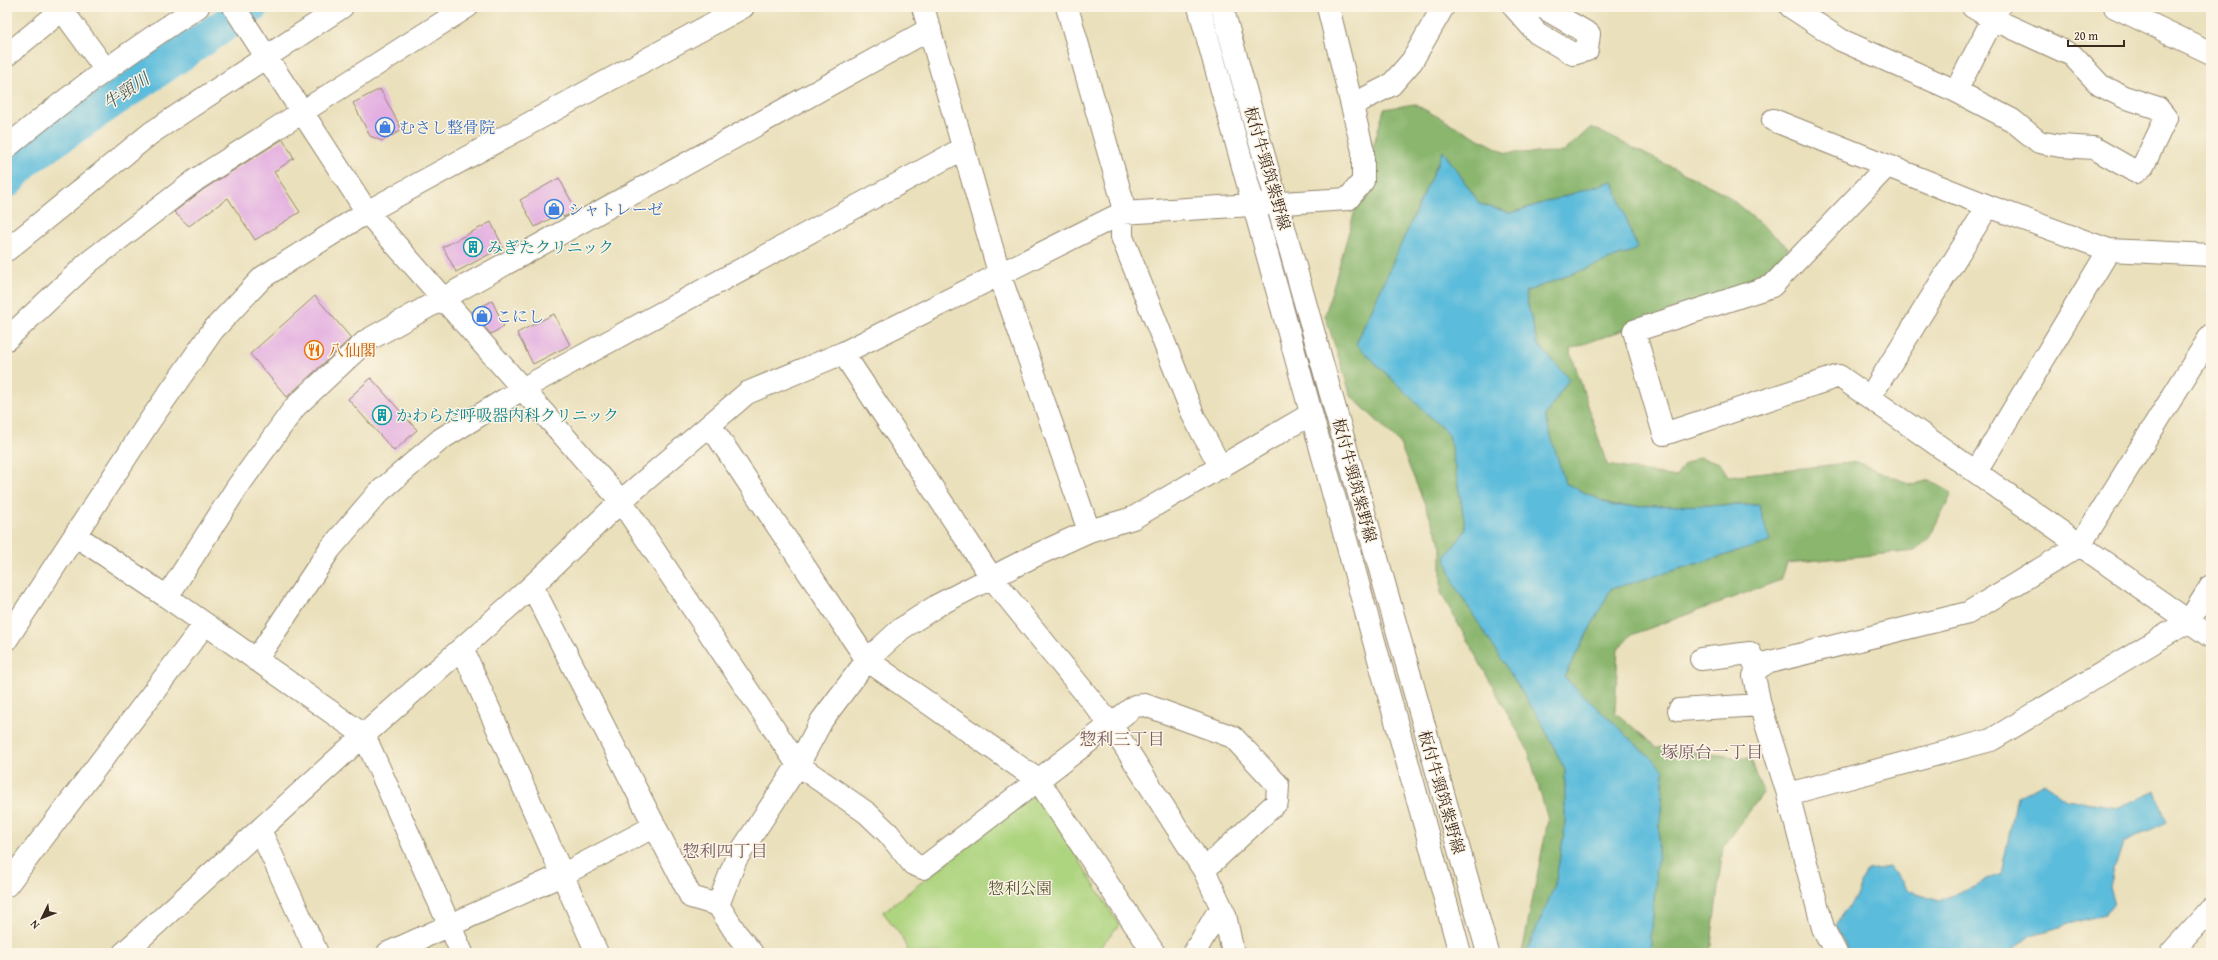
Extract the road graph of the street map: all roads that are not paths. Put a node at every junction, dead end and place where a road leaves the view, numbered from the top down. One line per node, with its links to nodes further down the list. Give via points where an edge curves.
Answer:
1 (198, 7): 23 (street)
2 (234, 7): 22 (street)
3 (342, 7): 22 (street)
4 (467, 7): 26 (street)
5 (743, 7): 34 (street)
6 (923, 7): 19 (street)
7 (1067, 7): 35 (street, via 1122,199)
8 (1199, 7): 32 (street, 板付牛頸筑紫野線)
9 (1222, 7): 31 (street, 板付牛頸筑紫野線)
10 (1328, 7): 25 (street)
11 (1443, 7): 25 (street, via 1412,61 1391,85)
12 (1514, 7): 13 (street, via 1537,33 1573,54 1587,50 1589,34)
13 (1542, 7)
14 (1791, 7): 24 (street, via 1841,40)
15 (1973, 7): 18 (street)
16 (2116, 7): 20 (street)
17 (61, 8): 21 (street); 23 (street)
18 (1996, 13): 24 (street); 24 (street, via 2072,55 2100,85 2124,97 2158,108 2166,118 2143,166 2136,172 2094,148 2039,142 2012,120)
19 (930, 29): 29 (street); 40 (street)
20 (2211, 53)
21 (7, 55)
22 (267, 56): 26 (street); 36 (street, via 151,133)
23 (106, 70): 28 (street, via 63,100)
24 (1956, 91)
25 (1352, 105): 31 (street, via 1364,151 1363,181 1348,199)
26 (304, 113): 34 (street); 42 (street, via 197,179 89,262)
27 (1773, 120): 30 (street)
28 (7, 148)
29 (964, 148): 39 (street); 44 (street)
30 (1887, 166): 33 (street); 45 (street, via 1772,286 1634,331 1664,434 1839,376)
31 (1278, 203): 32 (street); 93 (street, 板付牛頸筑紫野線)
32 (1254, 205): 35 (street); 46 (street, 板付牛頸筑紫野線)
33 (1988, 206): 37 (street); 45 (street)
34 (367, 212): 40 (street); 52 (street, via 263,277 213,330)
35 (1122, 213): 39 (street); 48 (street, via 1122,238 1194,417)
36 (7, 250)
37 (2108, 250): 38 (street); 49 (street)
38 (2211, 254)
39 (1000, 276): 43 (street); 51 (street)
40 (442, 297): 44 (street); 57 (street, via 366,341 295,407 236,489)
41 (2211, 336): 53 (street)
42 (7, 339)
43 (843, 353): 47 (street, via 747,393); 54 (street)
44 (522, 389): 50 (street); 64 (street, via 441,439 378,493 330,549)
45 (1870, 398): 49 (street)
46 (1311, 414): 48 (street); 92 (street, 板付牛頸筑紫野線)
47 (710, 426): 50 (street); 65 (street)
48 (1222, 468): 51 (street, via 1133,518)
49 (1976, 472): 53 (street)
50 (622, 501): 55 (street); 71 (street)
51 (1089, 531): 54 (street)
52 (74, 535): 57 (street); 61 (street)
53 (2080, 545): 58 (street); 66 (street, via 1968,613 1766,663)
54 (992, 578): 65 (street, via 938,604 901,629); 69 (street)
55 (532, 586): 62 (street); 74 (street)
56 (2211, 586): 58 (street)
57 (167, 597): 59 (street)
58 (2189, 621): 60 (street); 73 (street, via 1991,740)
59 (205, 624): 64 (street); 78 (street)
60 (2211, 637)
61 (7, 638)
62 (462, 648): 70 (street); 77 (street)
63 (1701, 658): 66 (street, via 1750,653)
64 (256, 660): 70 (street)
65 (867, 660): 71 (street, via 822,720); 72 (street)
66 (1757, 669): 67 (street, via 1754,676)
67 (1760, 704): 68 (street); 73 (street)
68 (1679, 710)
69 (1111, 725): 72 (street); 76 (street); 76 (street, via 1135,706 1145,705 1233,737 1278,785 1277,802)
70 (364, 735): 75 (street); 82 (street)
71 (798, 765): 72 (street, via 867,813 888,833 913,864 923,868); 79 (street, via 736,859)
72 (1038, 780): 89 (street)
73 (1788, 794): 94 (street, via 1823,928)
74 (655, 826): 77 (street); 79 (street, via 691,897)
75 (260, 830): 83 (street); 84 (street)
76 (1204, 870): 81 (street)
77 (562, 875): 82 (street); 87 (street)
78 (7, 885)
79 (718, 905): 88 (street, via 736,934)
80 (2211, 909): 95 (street)
81 (1225, 915): 90 (street, via 1215,917); 91 (street)
82 (450, 924): 85 (street); 86 (street)
83 (134, 950)
84 (317, 953)
85 (388, 953)
86 (462, 953)
87 (597, 953)
88 (752, 953)
89 (1154, 953)
90 (1194, 953)
91 (1233, 953)
92 (1460, 953)
93 (1488, 953)
94 (1836, 953)
95 (2171, 953)

